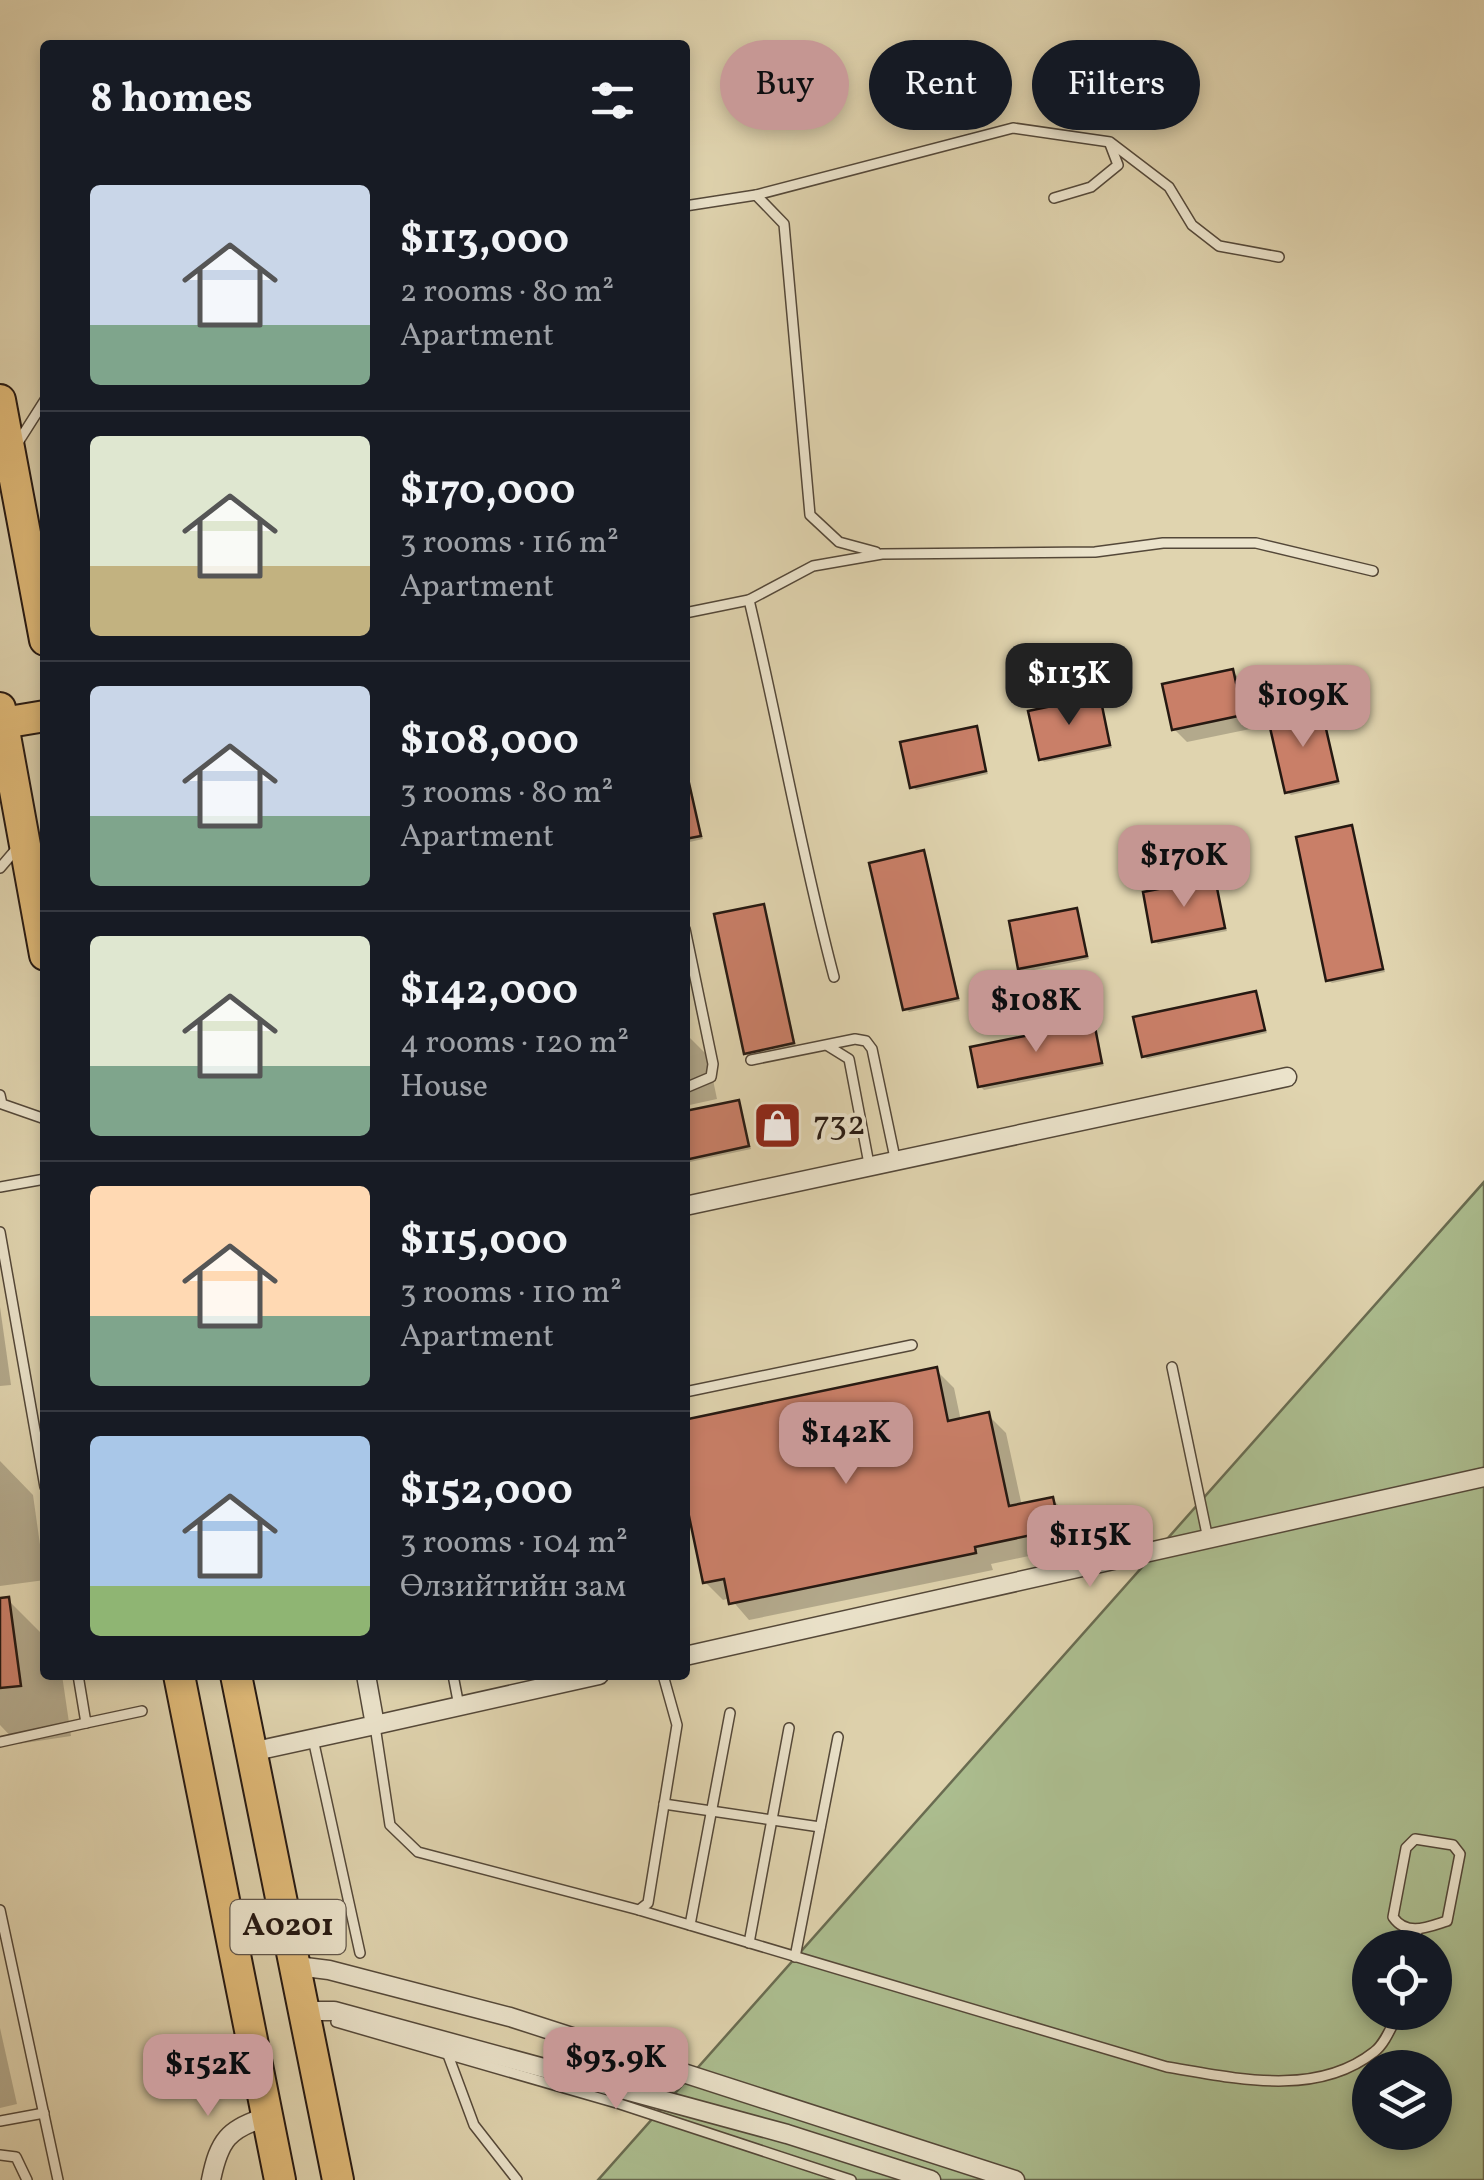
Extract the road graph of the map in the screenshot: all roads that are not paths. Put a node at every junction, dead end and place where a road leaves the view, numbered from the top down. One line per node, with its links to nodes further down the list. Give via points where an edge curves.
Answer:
1 (1110, 142): 2 (lane, via 1013,128); 3 (lane, via 1118,165 1091,188); 5 (lane, via 1168,188 1192,225 1219,246)
2 (756, 195): 4 (lane); 9 (lane, via 784,224 810,515 839,542)
3 (1054, 198)
4 (690, 205)
5 (1279, 256)
6 (0, 400): 8 (highway)
7 (40, 408): 8 (lane)
8 (10, 455): 13 (highway)
9 (882, 554): 10 (lane, via 1256,543); 11 (lane, via 813,566)
10 (1373, 571)
11 (749, 600): 12 (lane); 20 (lane)
12 (690, 611)
13 (40, 614)
14 (1, 716): 15 (highway); 16 (highway)
15 (40, 716)
16 (24, 841): 17 (lane); 18 (highway)
17 (0, 868)
18 (40, 928)
19 (690, 953): 24 (lane, via 713,1064 711,1077)
20 (834, 977)
21 (824, 1045): 22 (lane); 28 (lane, via 855,1038 872,1049); 29 (lane, via 849,1059)
22 (752, 1060)
23 (1288, 1077): 28 (street)
24 (690, 1086)
25 (1, 1100): 26 (lane); 27 (lane)
26 (0, 1116)
27 (40, 1117)
28 (895, 1158): 29 (street)
29 (869, 1164): 32 (street)
30 (40, 1180): 31 (lane)
31 (0, 1186)
32 (690, 1205)
33 (0, 1232): 37 (lane)
34 (912, 1345): 36 (lane)
35 (1172, 1367): 39 (lane)
36 (690, 1391)
37 (40, 1459)
38 (1484, 1478): 39 (street)
39 (1208, 1539): 40 (street)
40 (690, 1655)
41 (79, 1680): 51 (lane)
42 (180, 1680): 75 (highway, A0201)
43 (237, 1680): 57 (highway, A0201)
44 (367, 1680): 52 (street)
45 (453, 1680): 48 (lane)
46 (576, 1680): 48 (street)
47 (664, 1680): 58 (lane, via 677,1725)
48 (459, 1706): 52 (street)
49 (142, 1711): 51 (lane)
50 (730, 1713): 59 (lane)
51 (86, 1723): 56 (lane)
52 (375, 1725): 55 (street); 63 (lane, via 390,1826 418,1852)
53 (790, 1728): 60 (lane)
54 (838, 1738): 61 (lane)
55 (313, 1739): 57 (street); 67 (lane)
56 (0, 1742)
57 (250, 1752): 69 (highway, A0201)
58 (664, 1804): 59 (lane); 63 (lane, via 648,1903)
59 (712, 1812): 60 (lane); 64 (lane)
60 (772, 1820): 61 (lane); 66 (lane)
61 (820, 1827): 68 (lane)
62 (0, 1910): 74 (lane)
63 (639, 1910): 64 (lane)
64 (690, 1926): 66 (lane)
65 (1417, 1931): 65 (lane, via 1393,1917 1406,1848 1415,1840 1453,1845 1460,1854 1448,1921)
66 (749, 1943): 68 (lane)
67 (360, 1953)
68 (795, 1957): 72 (lane, via 1167,2067 1244,2080 1306,2080 1345,2070 1378,2050)
69 (296, 1966): 70 (highway, A0201); 86 (street, via 510,2017)
70 (306, 2011): 82 (highway, A0201); 85 (street, via 353,2016)
71 (336, 2022): 73 (lane)
72 (1389, 2030)
73 (448, 2055): 83 (lane, via 474,2125); 84 (lane)
74 (44, 2113): 76 (lane); 79 (lane)
75 (268, 2118): 80 (street, via 228,2133); 81 (highway, A0201)
76 (0, 2121)
77 (0, 2155): 78 (lane, via 16,2157)
78 (27, 2180)
79 (58, 2180)
80 (211, 2180)
81 (280, 2180)
82 (338, 2180)
83 (518, 2180)
84 (851, 2180)
85 (931, 2180)
86 (1015, 2180)

